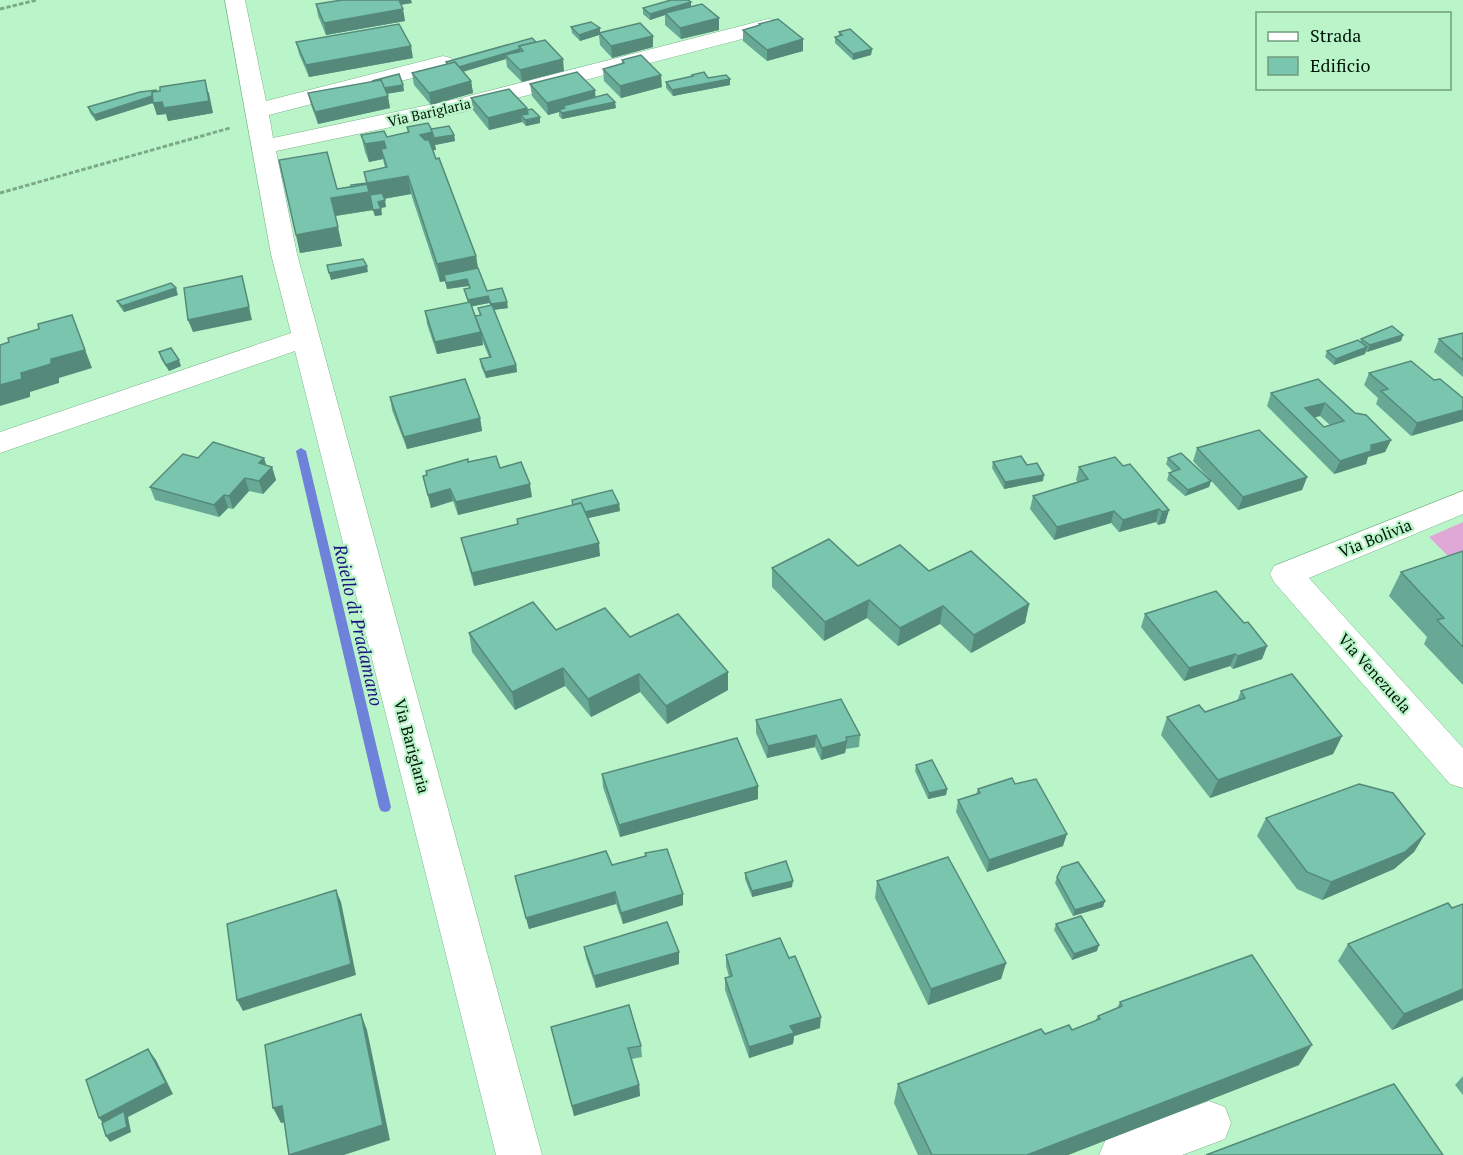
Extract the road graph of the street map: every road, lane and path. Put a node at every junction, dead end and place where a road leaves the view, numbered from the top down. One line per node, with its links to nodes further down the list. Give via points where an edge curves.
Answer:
1 (37, 0): 3 (path)
2 (235, 0): 6 (street, Via Bariglaria)
3 (0, 9)
4 (768, 25): 6 (street, Via Bariglaria, via 463,105)
5 (442, 63): 6 (street)
6 (259, 126): 7 (path); 8 (street, Via Bariglaria)
7 (0, 193)
8 (305, 338): 9 (street); 14 (street, Via Bariglaria)
9 (0, 443)
10 (1463, 502): 11 (street, Via Bolivia)
11 (1286, 574): 12 (street, Via Venezuela)
12 (1463, 773)
13 (1209, 1123): 15 (street)
14 (519, 1155)
15 (1122, 1155)

